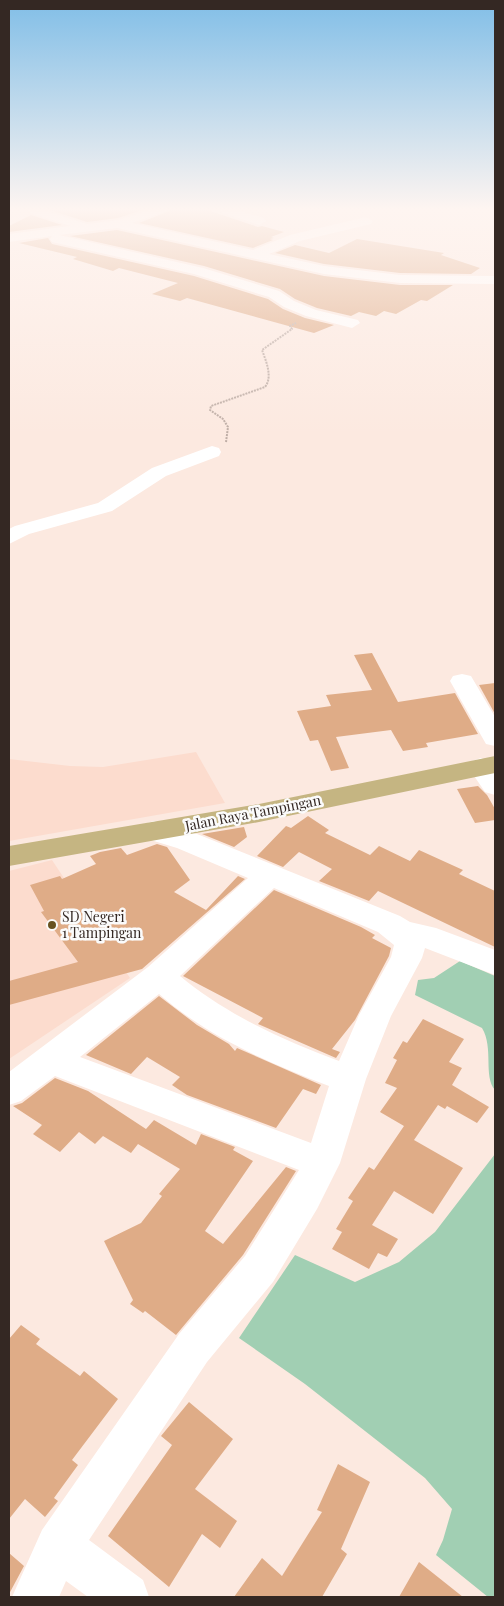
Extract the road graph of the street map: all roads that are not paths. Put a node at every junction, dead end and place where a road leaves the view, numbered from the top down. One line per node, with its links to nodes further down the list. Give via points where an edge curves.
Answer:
1 (242, 285): 3 (street)
2 (290, 287): 3 (street)
3 (274, 294): 4 (street, via 311,313)
4 (352, 323)
5 (212, 452): 6 (street, via 159,472 106,507 22,530)
6 (9, 538)
7 (462, 681): 8 (street)
8 (495, 738)
9 (491, 773): 10 (main road, Jalan Raya Tampingan)
10 (154, 831): 11 (main road, Jalan Raya Tampingan); 12 (street)
11 (9, 856)
12 (269, 876): 13 (street); 15 (street)
13 (403, 933): 14 (street, via 433,938); 17 (street, via 410,945 406,958 375,1015)
14 (495, 963)
15 (159, 976): 16 (street); 17 (street, via 213,1016 280,1053)
16 (52, 1060): 18 (street); 19 (street)
17 (349, 1079): 19 (street)
18 (9, 1091)
19 (322, 1163): 20 (street, via 259,1269 193,1348)
20 (58, 1546): 21 (street); 22 (street)
21 (35, 1597)
22 (126, 1597)

